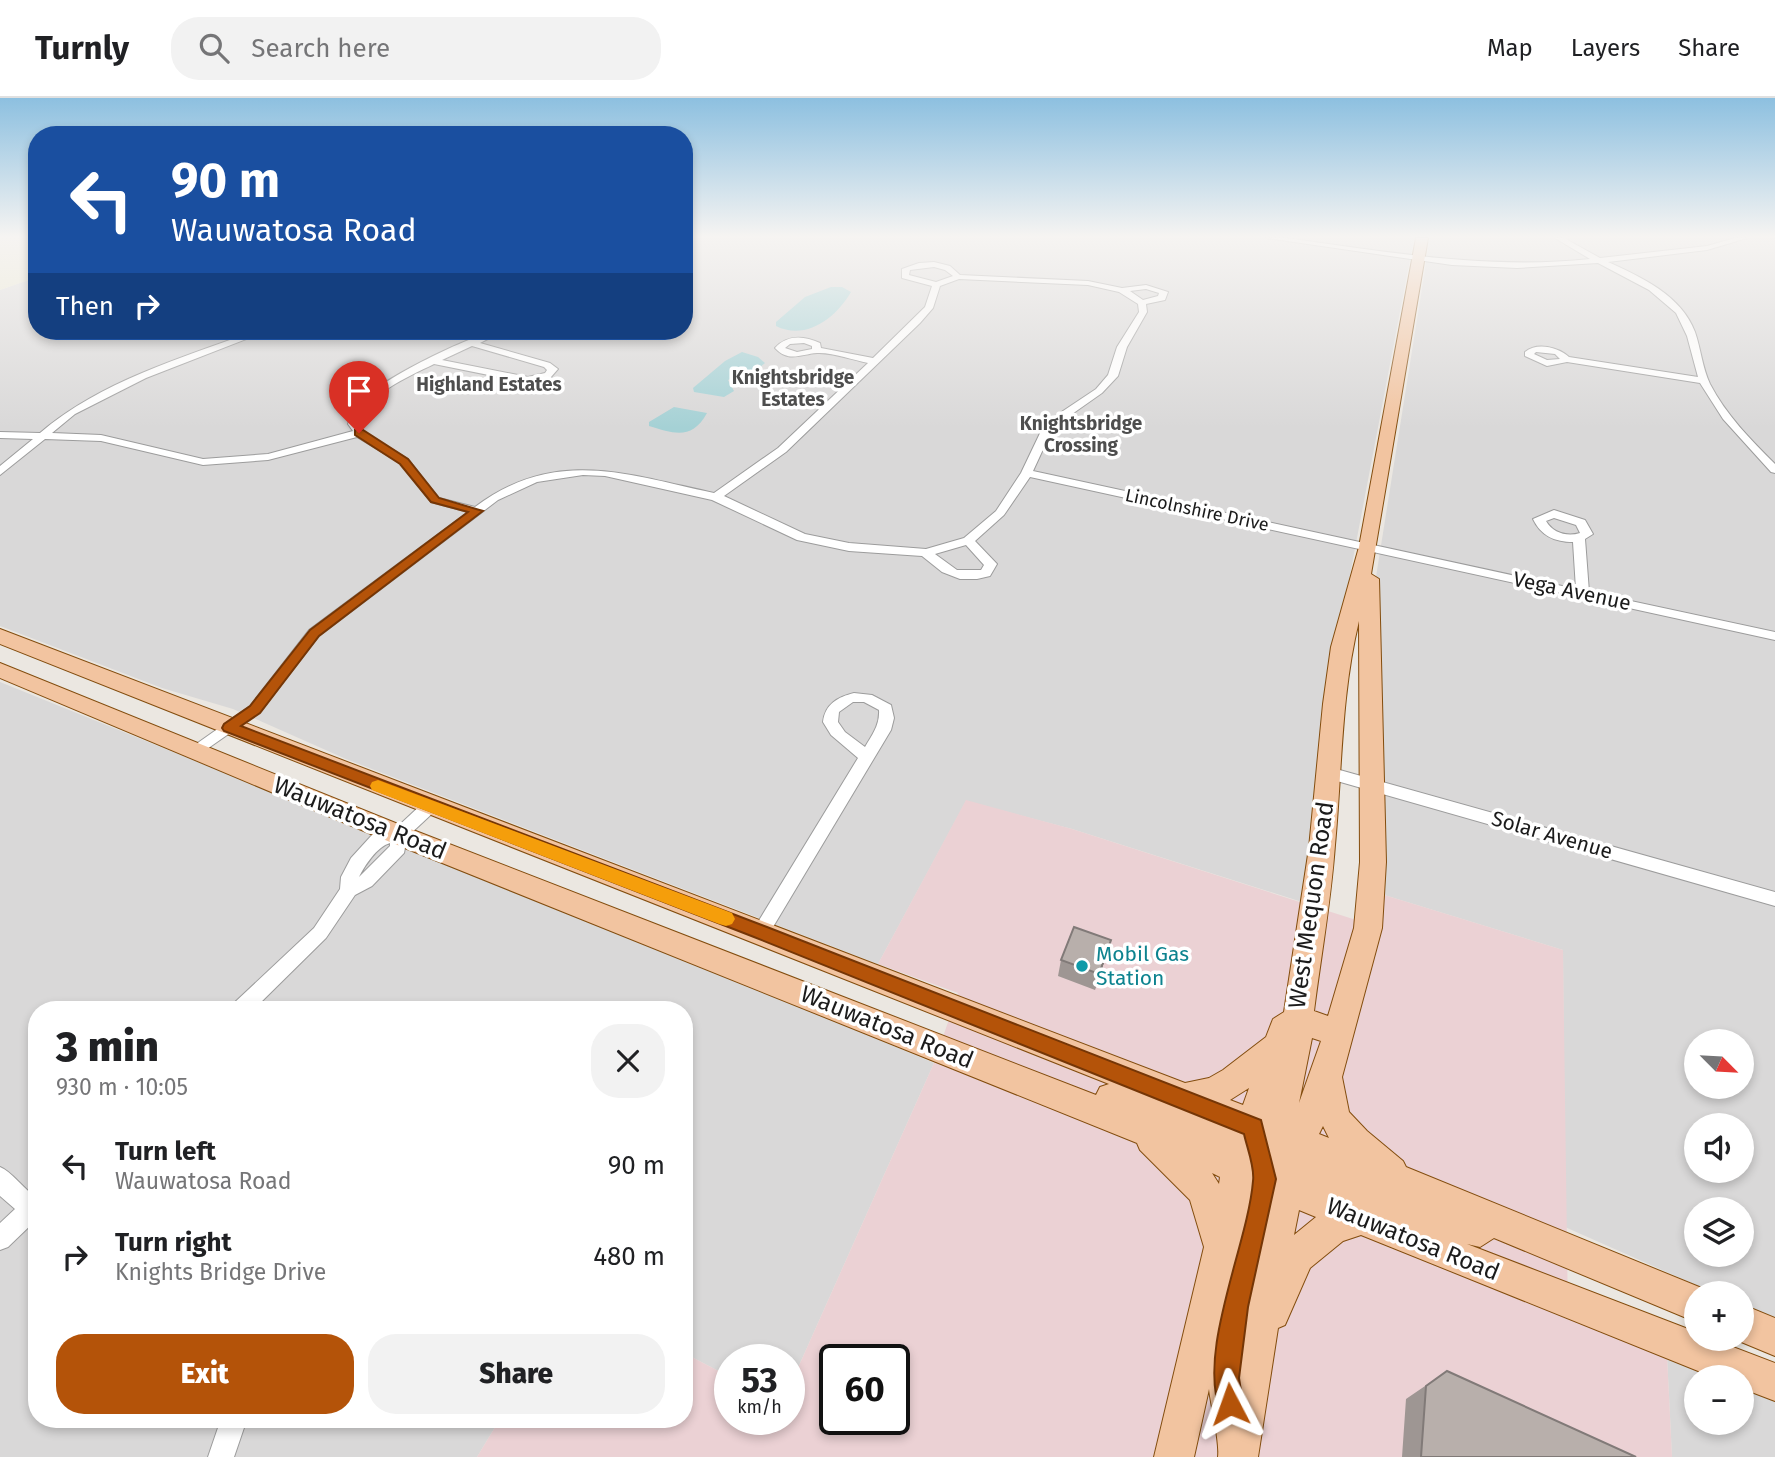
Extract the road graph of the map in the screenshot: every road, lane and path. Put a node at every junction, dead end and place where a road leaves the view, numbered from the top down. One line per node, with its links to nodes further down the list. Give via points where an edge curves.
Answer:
1 (931, 301): 12 (street)
2 (1148, 301): 5 (street)
3 (1411, 301): 24 (main road, West Mequon Road)
4 (1667, 301): 13 (street, via 1690,331)
5 (1142, 303): 19 (street, via 1143,312 1122,347 1113,376 1052,424)
6 (239, 340): 16 (street, via 143,376 71,412)
7 (478, 340): 8 (street)
8 (471, 343): 11 (street); 11 (street, via 553,369 548,375 527,380)
9 (816, 350): 12 (street)
10 (1566, 359): 13 (street)
11 (432, 361): 14 (street, via 360,407 353,424)
12 (872, 361): 20 (street, via 782,450)
13 (1704, 381): 17 (street, via 1734,427)
14 (359, 433): 16 (street, via 268,457 203,462 101,438); 21 (street, via 404,461 435,500)
15 (0, 435): 16 (street)
16 (42, 436): 18 (street)
17 (1775, 470)
18 (0, 472)
19 (1027, 473): 23 (street, via 1000,513); 24 (street, Lincolnshire Drive)
20 (716, 497): 21 (street, via 583,472 534,479); 25 (street, via 801,537 886,552)
21 (477, 511): 30 (street, via 314,633 255,709)
22 (1579, 538): 26 (street)
23 (968, 541): 25 (street); 25 (street, via 991,564 986,573 972,578 952,575)
24 (1368, 547): 26 (street, Vega Avenue); 33 (main road, West Mequon Road, via 1342,647); 34 (main road, West Mequon Road)
25 (926, 553)
26 (1583, 593): 28 (street, Vega Avenue)
27 (0, 636): 30 (main road, Wauwatosa Road)
28 (1775, 636)
29 (0, 670): 31 (main road, Wauwatosa Road)
30 (230, 728): 31 (street); 35 (main road, Wauwatosa Road)
31 (197, 751): 36 (main road, Wauwatosa Road)
32 (867, 757): 38 (street)
33 (1329, 773): 34 (street, Solar Avenue); 40 (main road, West Mequon Road)
34 (1373, 785): 37 (street, Solar Avenue); 41 (main road, West Mequon Road, via 1368,928)
35 (430, 806): 36 (street); 38 (main road, Wauwatosa Road)
36 (398, 835): 39 (street, via 398,848 366,881 349,890 320,933); 43 (main road, Wauwatosa Road)
37 (1775, 899)
38 (761, 932): 45 (main road, Wauwatosa Road)
39 (249, 1001)
40 (1298, 1019): 41 (main road); 42 (main road, West Mequon Road, via 1284,1029); 47 (main road, via 1298,1040)
41 (1337, 1033): 44 (main road, West Mequon Road)
42 (1277, 1047): 45 (main road, via 1226,1087 1201,1097); 47 (main road, West Mequon Road)
43 (963, 1056): 46 (main road, Wauwatosa Road); 47 (main road, via 1040,1071)
44 (1327, 1075): 47 (main road, West Mequon Road); 49 (main road, via 1326,1094 1341,1130)
45 (1179, 1098): 47 (main road, Wauwatosa Road)
46 (1142, 1129): 47 (main road, Wauwatosa Road); 54 (main road, via 1204,1190)
47 (1270, 1157): 49 (main road, Wauwatosa Road); 52 (main road, Wauwatosa Road); 54 (main road, West Mequon Road); 55 (main road, via 1455,1223); 59 (main road, West Mequon Road, via 1266,1284); 62 (main road, via 1236,1307 1227,1378)
48 (0, 1178): 50 (street)
49 (1402, 1183): 55 (main road, Wauwatosa Road)
50 (28, 1203)
51 (28, 1213): 53 (street)
52 (1360, 1217): 59 (main road, via 1333,1226 1297,1255); 60 (main road, Wauwatosa Road)
53 (0, 1239)
54 (1221, 1246): 64 (main road, West Mequon Road)
55 (1566, 1251): 56 (main road, Wauwatosa Road)
56 (1684, 1299)
57 (1754, 1328): 58 (main road)
58 (1775, 1337)
59 (1256, 1352): 62 (main road, West Mequon Road)
60 (1775, 1382)
61 (231, 1428): 63 (street)
62 (1238, 1456)
63 (221, 1457)
64 (1174, 1457)

